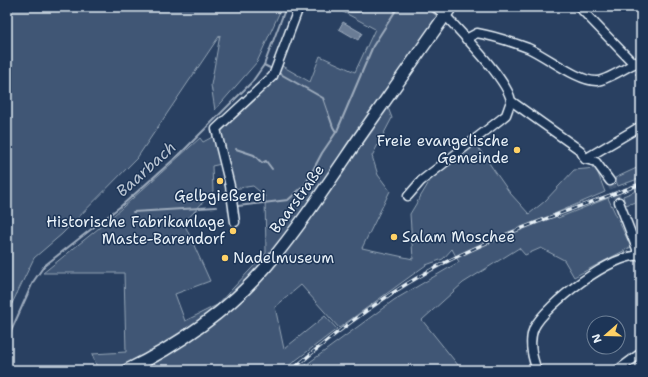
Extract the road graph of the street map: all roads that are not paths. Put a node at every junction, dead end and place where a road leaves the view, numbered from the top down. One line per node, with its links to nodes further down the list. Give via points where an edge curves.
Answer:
1 (299, 7): 15 (street, via 273,76 216,129 230,186)
2 (351, 7): 3 (street)
3 (358, 7)
4 (435, 7): 6 (street)
5 (579, 7): 8 (street)
6 (448, 11): 7 (street); 18 (main road, Baarstraße, via 334,175 265,268 241,292 198,327 159,353)
7 (466, 39): 8 (street, via 477,33 522,46 563,66 572,74 590,81 599,81); 9 (street, via 508,90)
8 (637, 62)
9 (511, 101): 11 (street, via 580,150); 13 (street, via 506,115 421,181)
10 (641, 126): 11 (street)
11 (585, 159): 12 (street, via 596,162)
12 (610, 181)
13 (408, 196)
14 (618, 202): 16 (street)
15 (235, 222)
16 (639, 255): 19 (street, via 621,259 602,268 544,313 534,328 532,337 532,352)
17 (641, 353): 20 (street)
18 (127, 370)
19 (537, 370)
20 (618, 370)

